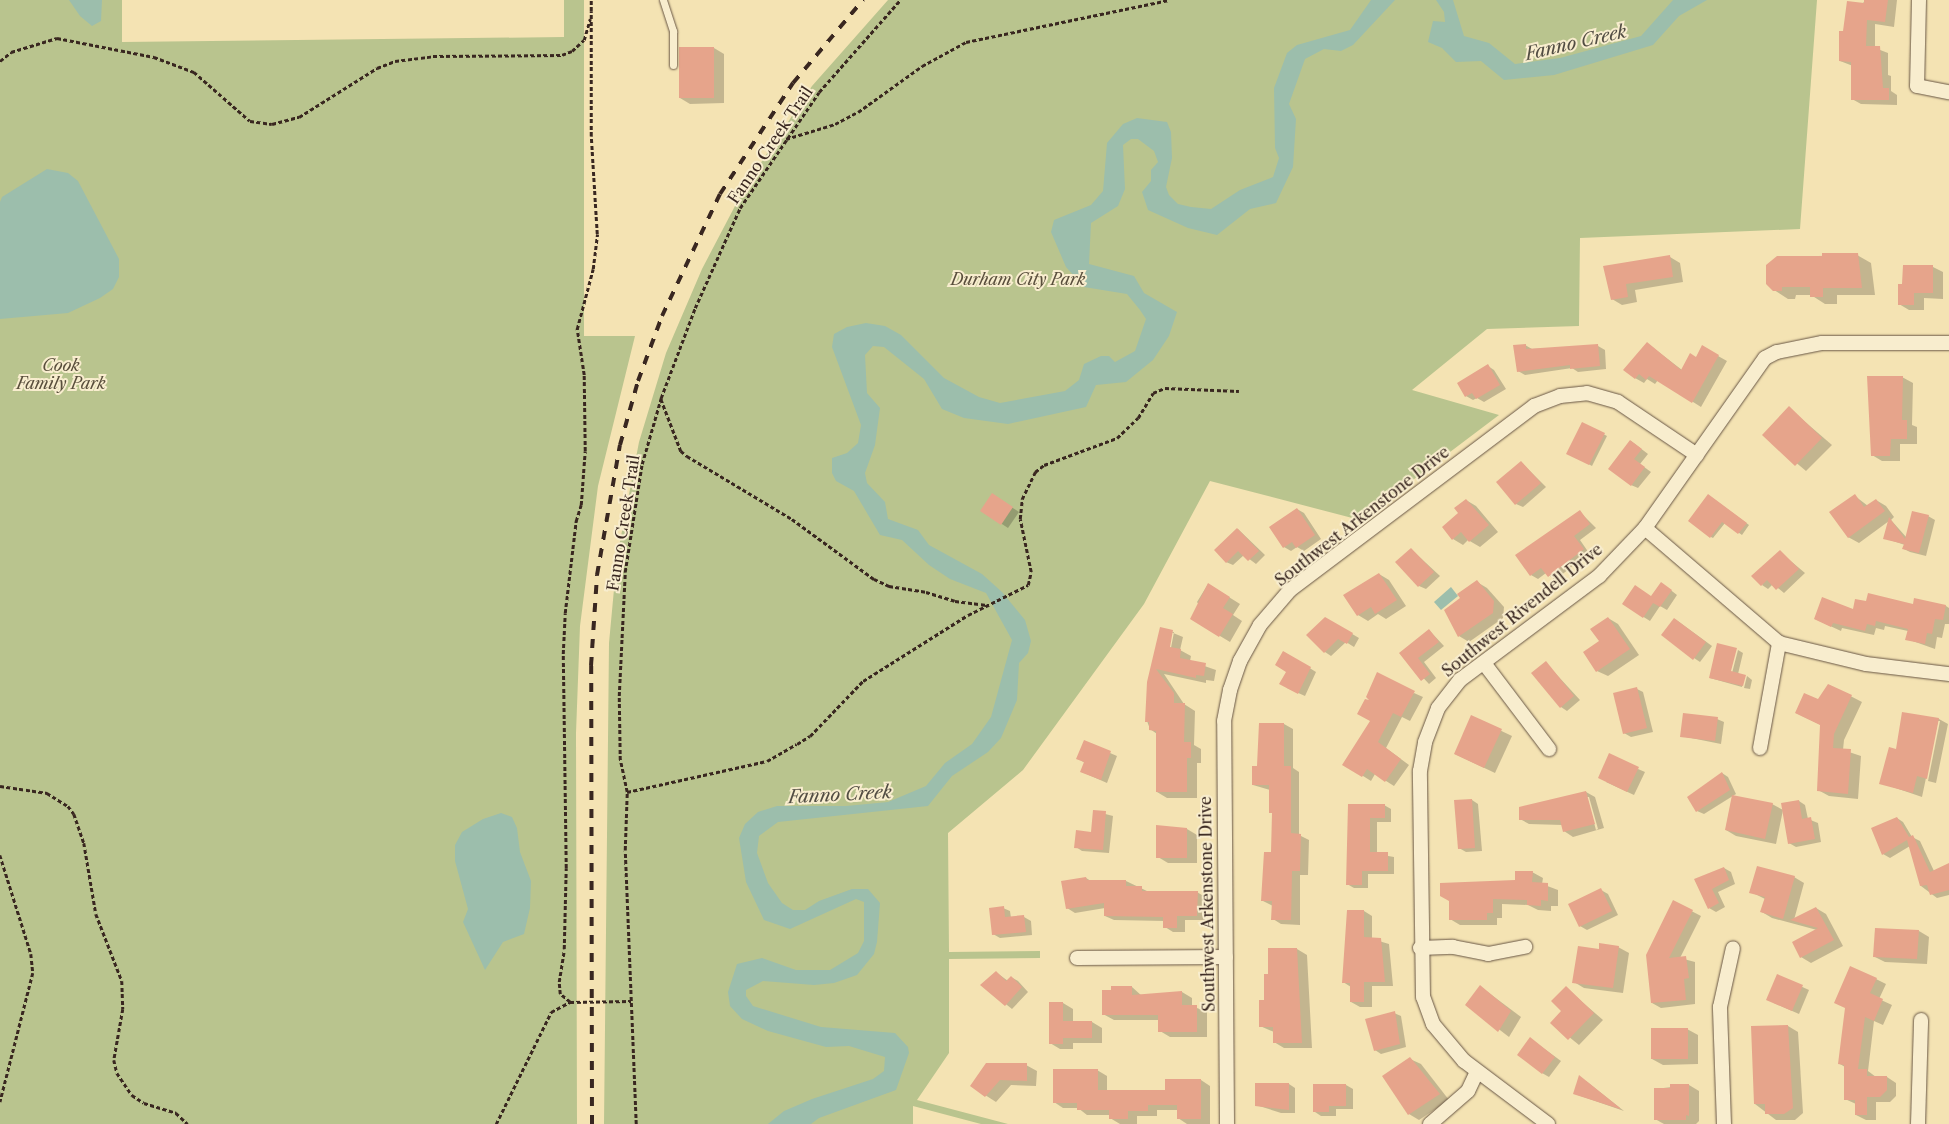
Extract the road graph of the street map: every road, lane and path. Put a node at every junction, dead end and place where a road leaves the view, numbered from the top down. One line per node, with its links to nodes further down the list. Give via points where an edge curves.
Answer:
1 (592, 0): 6 (path)
2 (664, 0): 8 (lane, via 673,31)
3 (900, 0): 10 (path, Fanno Creek Trail, via 819,92)
4 (1169, 0): 10 (path, via 966,42 922,66 858,112 835,124)
5 (1919, 0): 9 (street, via 1918,86)
6 (591, 11): 7 (path, via 584,40 572,51 562,54 433,56 395,61 377,68 299,116 272,124 250,121 194,72 154,57 57,38 11,52); 31 (path, via 591,136 597,234 593,269 577,329 584,374 585,451 564,638 566,868 564,949 559,982 560,994)
7 (0, 61)
8 (673, 65)
9 (1949, 92)
10 (785, 139): 13 (path, Fanno Creek Trail, via 740,208 713,262)
11 (1949, 343): 14 (street, Southwest Rivendell Drive, via 1822,343 1777,352 1764,358 1745,382)
12 (1238, 391): 16 (path, via 1165,388 1153,393 1138,418 1117,438 1053,460 1035,472 1022,498 1020,512 1030,578 1024,589)
13 (661, 398): 16 (path, via 681,450 687,456 792,519 874,579 889,586 955,601); 23 (path, Fanno Creek Trail, via 642,464 625,572 619,696 620,760)
14 (1697, 455): 15 (street, Southwest Rivendell Drive); 28 (street, Southwest Arkenstone Drive, via 1618,402 1587,393 1560,396 1534,406 1290,590 1260,625 1240,661 1224,720)
15 (1645, 528): 17 (street); 18 (street, Southwest Rivendell Drive, via 1599,576)
16 (991, 605): 23 (path, via 968,615 863,682 810,736 780,755 767,761)
17 (1779, 643): 19 (street, via 1866,664); 20 (street)
18 (1484, 663): 21 (street); 26 (street, Southwest Rivendell Drive, via 1446,695 1431,724 1421,756)
19 (1949, 674)
20 (1760, 748)
21 (1549, 749)
22 (0, 786): 36 (path, via 47,793 68,806 74,814 84,843 96,914 122,980 123,1009 114,1060 117,1073 132,1095 144,1103 176,1114)
23 (628, 792): 30 (path, Fanno Creek Trail, via 625,850)
24 (0, 855): 34 (path, via 31,954 33,973)
25 (1525, 947): 26 (street, via 1488,954 1453,947)
26 (1420, 948): 33 (street, Southwest Rivendell Drive, via 1420,980 1428,1012 1446,1042)
27 (1732, 948): 43 (street, via 1720,1007)
28 (1226, 957): 29 (street); 40 (street, Southwest Arkenstone Drive)
29 (1076, 958)
30 (631, 1001): 31 (path); 35 (path, Fanno Creek Trail)
31 (570, 1002): 37 (path, via 557,1007 547,1019)
32 (1922, 1020): 44 (street)
33 (1476, 1072): 41 (street, via 1468,1091); 42 (street, Southwest Rivendell Drive)
34 (0, 1102)
35 (635, 1119): 38 (path); 39 (path, Fanno Creek Trail)
36 (188, 1124)
37 (496, 1124)
38 (631, 1124)
39 (636, 1124)
40 (1227, 1124)
41 (1430, 1124)
42 (1548, 1124)
43 (1724, 1124)
44 (1918, 1124)

